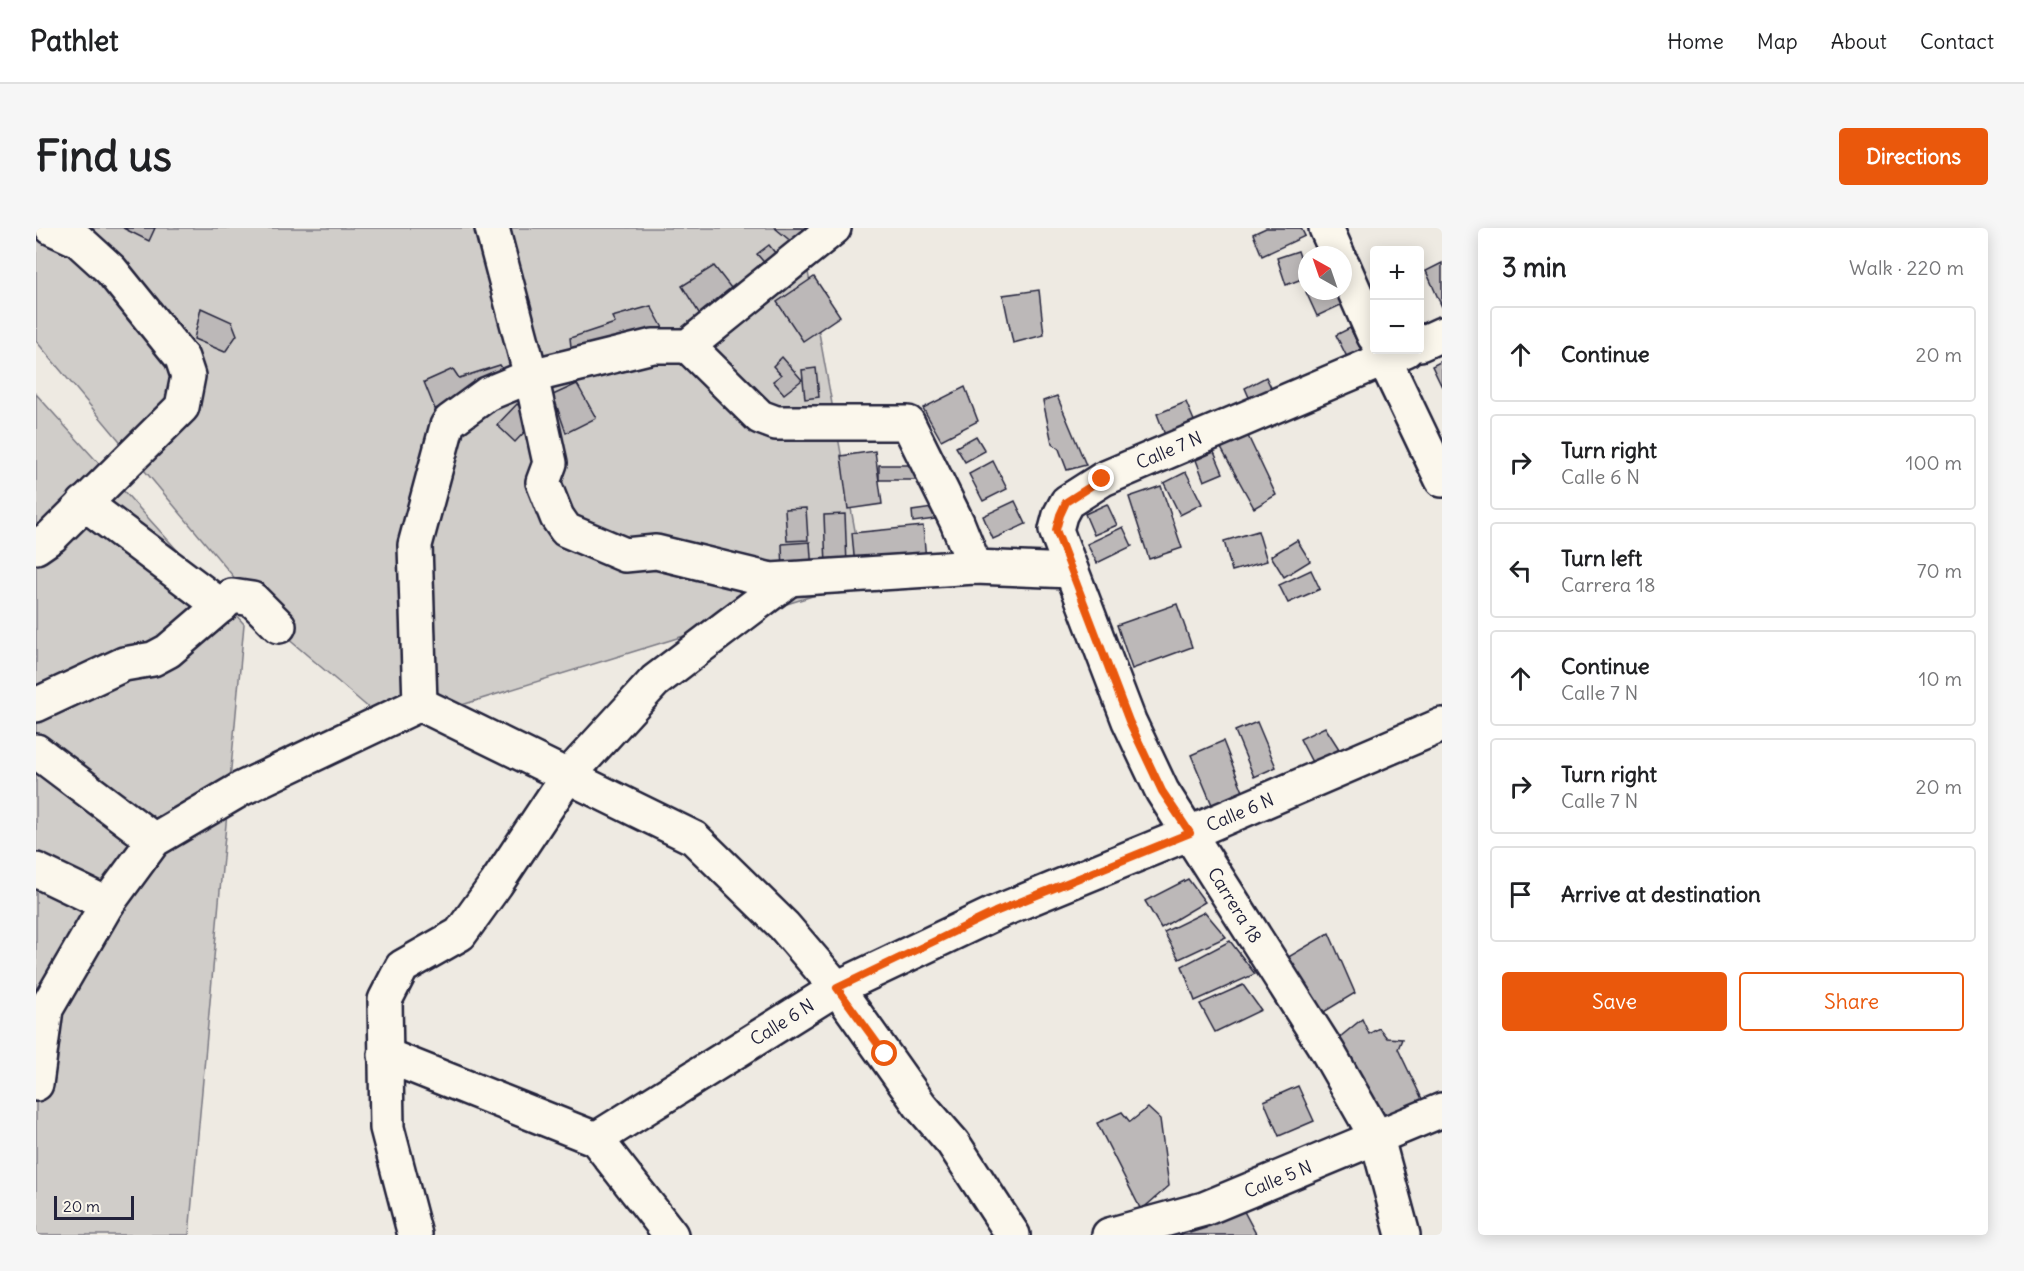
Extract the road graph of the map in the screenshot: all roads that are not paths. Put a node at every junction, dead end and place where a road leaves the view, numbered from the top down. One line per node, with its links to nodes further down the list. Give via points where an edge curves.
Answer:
1 (52, 228): 15 (street, via 78,240 111,270 182,358 188,376 182,407)
2 (492, 228): 13 (street)
3 (834, 228): 10 (street)
4 (1326, 228): 5 (street)
5 (1334, 246)
6 (1352, 283): 7 (street)
7 (1370, 317)
8 (1442, 334): 9 (street)
9 (1424, 342)
10 (687, 346): 13 (street, via 653,346); 17 (street, via 760,417 776,423 908,423)
11 (1373, 354): 18 (street, Calle 7 N, via 1102,479 1066,502 1056,530)
12 (1389, 354): 14 (street)
13 (531, 376): 19 (street, via 550,463 543,482 566,530 625,555 656,552 771,580); 22 (street, via 487,394 447,426 415,545)
14 (1442, 480)
15 (84, 504): 16 (street); 20 (street)
16 (36, 547)
17 (975, 567): 18 (street); 19 (street)
18 (1071, 571): 27 (street, Carrera 18, via 1129,721 1162,791)
19 (788, 580): 26 (street, via 655,681)
20 (220, 606): 21 (street, via 232,596 252,599); 23 (street, via 168,651 153,659 124,664)
21 (279, 626)
22 (420, 704): 26 (street); 28 (street, via 241,789)
23 (36, 705)
24 (1442, 724): 27 (street, Calle 6 N)
25 (36, 751): 28 (street)
26 (567, 777): 31 (street, via 694,838 784,926); 32 (street, via 460,934 402,966 385,1000)
27 (1190, 833): 31 (street, Calle 6 N, via 995,912); 35 (street, Carrera 18, via 1328,1052)
28 (154, 840): 30 (street)
29 (36, 870): 30 (street)
30 (106, 904): 33 (street, via 46,1009)
31 (837, 988): 36 (street, Calle 6 N); 39 (street, via 920,1105 953,1143)
32 (385, 1055): 36 (street); 37 (street, via 387,1128)
33 (36, 1084)
34 (1442, 1110): 35 (street, Calle 5 N)
35 (1377, 1138): 40 (street, Calle 5 N, via 1204,1209); 41 (street, Carrera 18)
36 (596, 1139): 38 (street)
37 (415, 1235)
38 (671, 1235)
39 (1013, 1235)
40 (1109, 1235)
41 (1402, 1235)

